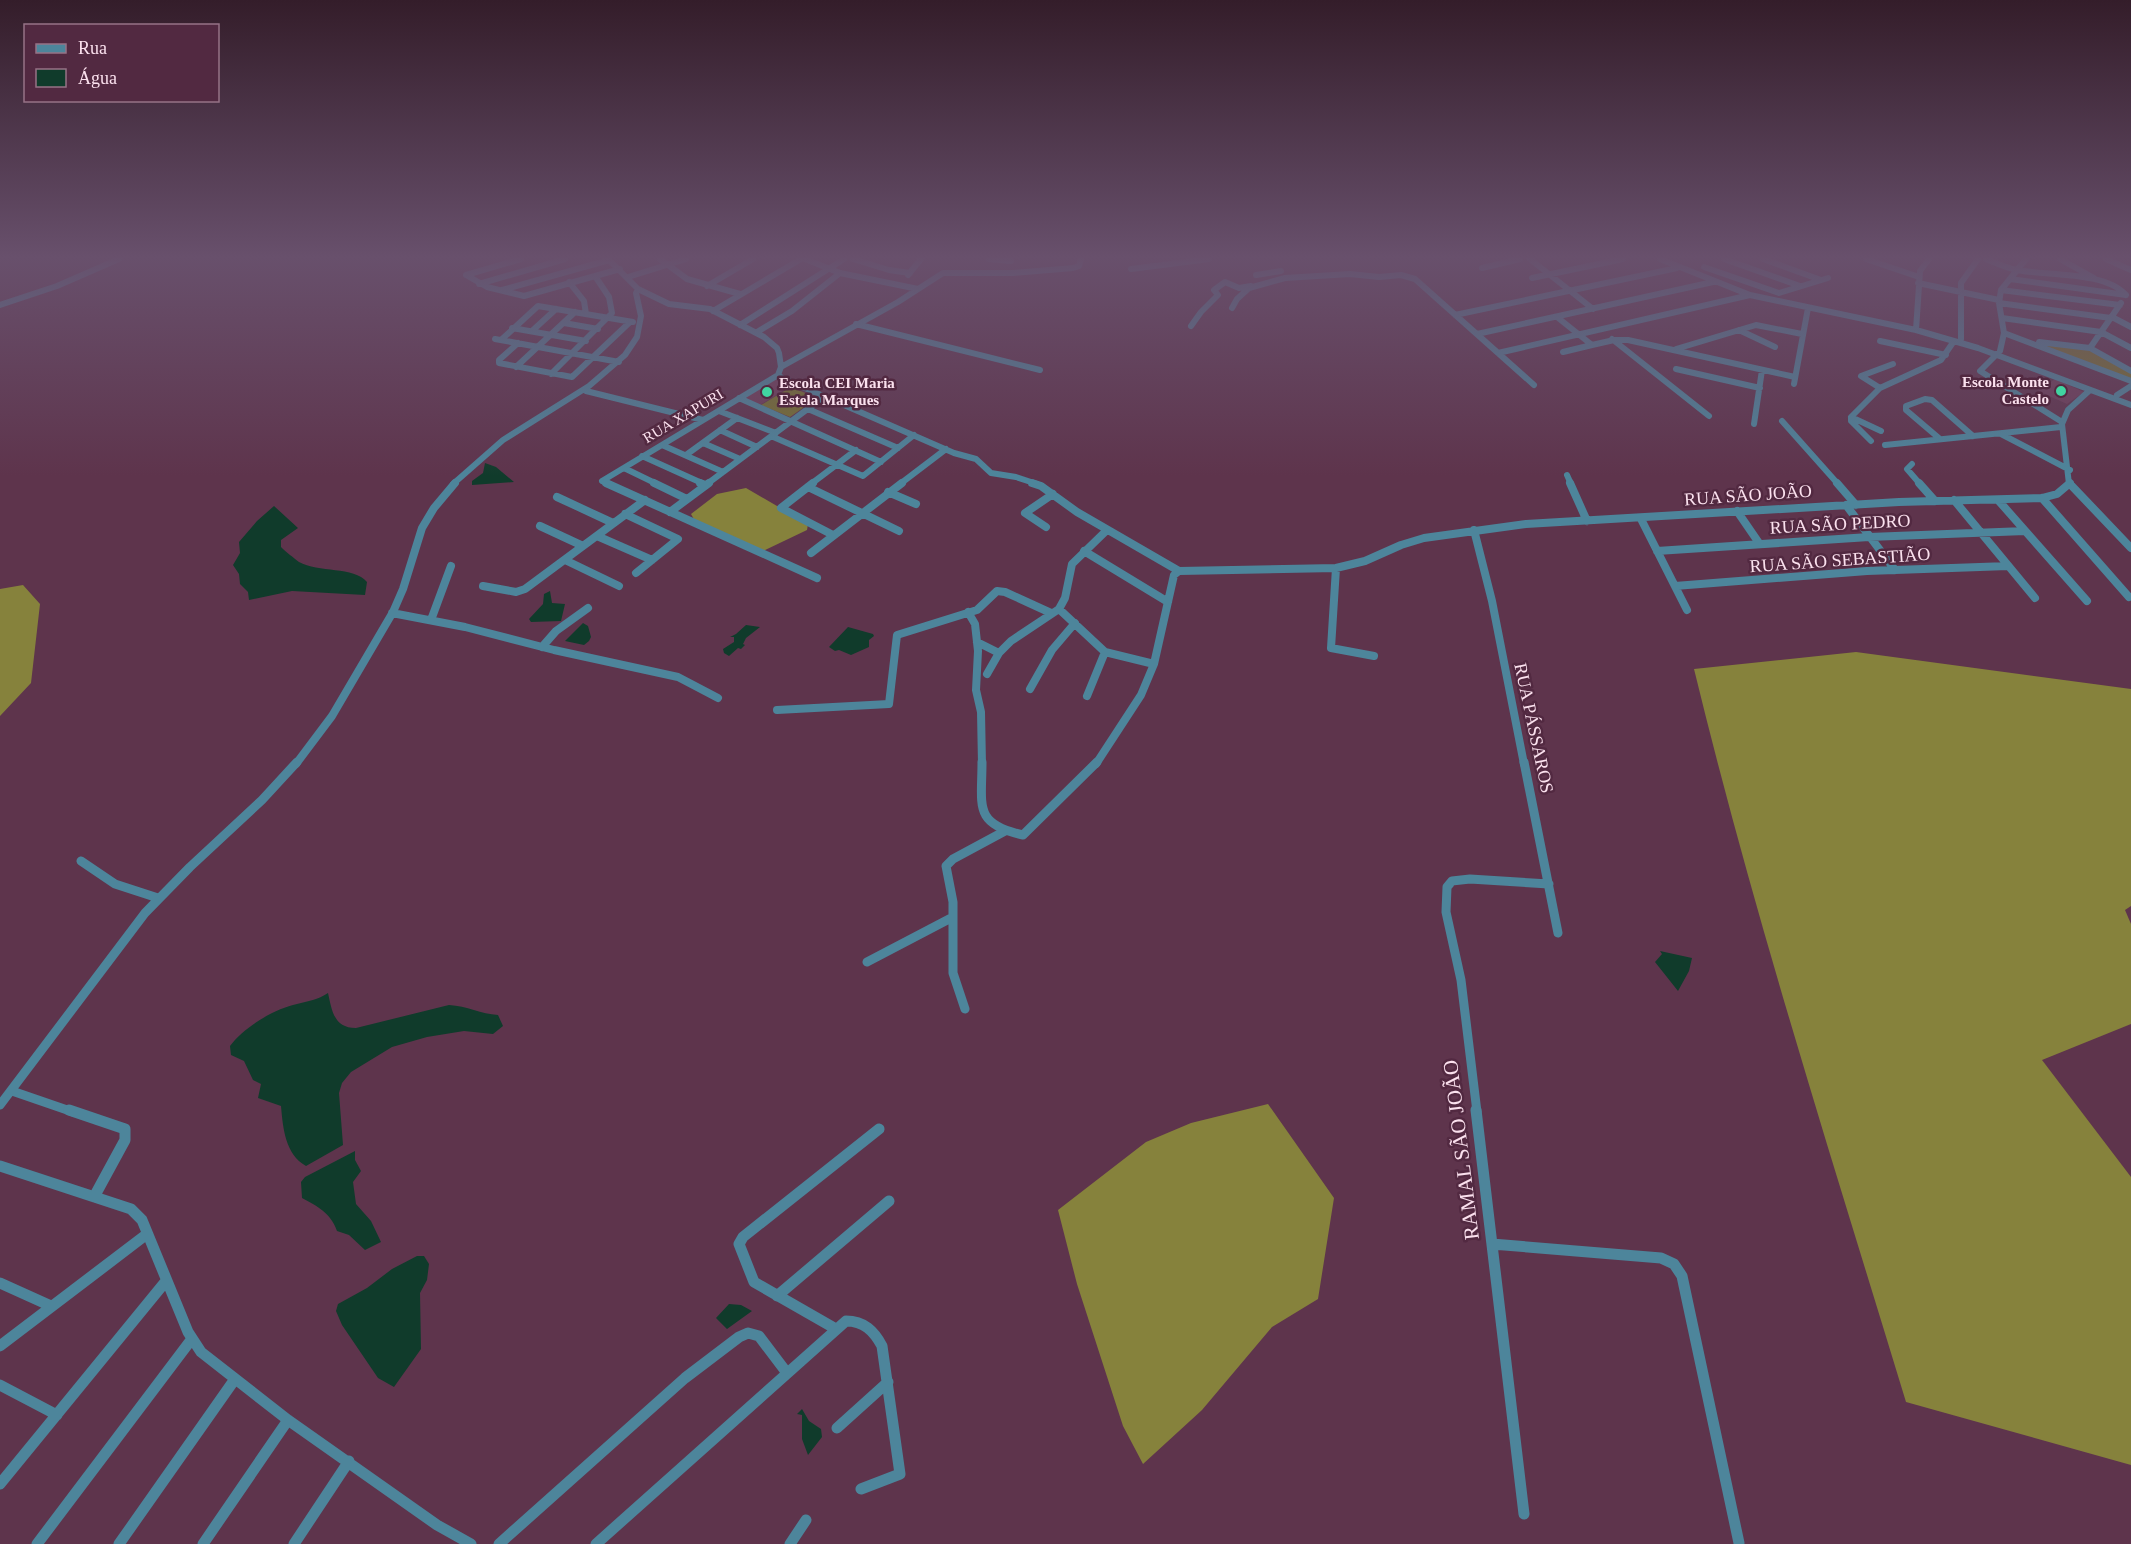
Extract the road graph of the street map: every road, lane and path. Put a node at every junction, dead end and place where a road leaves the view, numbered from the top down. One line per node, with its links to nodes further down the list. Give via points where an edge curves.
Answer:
1 (508, 331): 33 (street, via 498,340)
2 (532, 331): 24 (street)
3 (554, 331): 24 (street)
4 (596, 331): 28 (street)
5 (620, 331): 45 (street)
6 (637, 331): 46 (street)
7 (844, 331): 49 (street)
8 (884, 331): 51 (street)
9 (1474, 331): 25 (street)
10 (1491, 331): 25 (street)
11 (1574, 331): 26 (street)
12 (1594, 331): 26 (street)
13 (1601, 331): 29 (street)
14 (1736, 331): 39 (street)
15 (1741, 331): 36 (street)
16 (1789, 331): 27 (street)
17 (1804, 331): 27 (street)
18 (1924, 331): 30 (street)
19 (1958, 331): 30 (street)
20 (2094, 331): 22 (street)
21 (757, 332): 49 (street, via 777,348)
22 (2101, 332): 37 (street); 38 (street)
23 (2004, 333): 32 (street); 41 (street)
24 (551, 334): 28 (street); 35 (street)
25 (1477, 334): 43 (street)
26 (1578, 334): 34 (street); 43 (street)
27 (1803, 334): 52 (street, via 1795,381)
28 (586, 340): 42 (street)
29 (1614, 340): 34 (street); 39 (street); 69 (street)
30 (1958, 340): 41 (street); 44 (street)
31 (1880, 341): 44 (street)
32 (2027, 341): 37 (street); 56 (street)
33 (518, 343): 35 (street); 48 (street, via 498,361)
34 (1592, 345): 40 (street)
35 (538, 347): 42 (street); 48 (street)
36 (1775, 347)
37 (2091, 348): 53 (street)
38 (2131, 348)
39 (1674, 350): 52 (street)
40 (1563, 352)
41 (1999, 352): 61 (street); 63 (street); 76 (street, via 1980,371)
42 (573, 353): 45 (street); 54 (street)
43 (1498, 353): 57 (street)
44 (1946, 355): 60 (street, via 1933,365)
45 (592, 357): 46 (street); 54 (street, via 576,375)
46 (618, 362): 62 (street)
47 (1893, 364): 60 (street, via 1861,376)
48 (516, 367): 54 (street)
49 (781, 368): 55 (street)
50 (1676, 369): 59 (street)
51 (1040, 370)
52 (1762, 370): 59 (street)
53 (2131, 371)
54 (551, 374)
55 (778, 375): 64 (street); 65 (street, RUA XAPURI)
56 (2131, 381)
57 (1534, 385)
58 (2131, 386): 63 (street)
59 (1760, 388): 75 (street)
60 (1880, 388): 70 (street)
61 (2090, 390): 66 (street); 76 (street, via 2072,406)
62 (586, 391): 72 (street); 162 (street, via 513,434 457,480 421,530)
63 (2117, 395): 66 (street, via 2127,400)
64 (825, 396): 67 (street); 81 (street)
65 (739, 399): 68 (street, RUA XAPURI); 73 (street)
66 (2128, 406)
67 (808, 409): 73 (street); 89 (street)
68 (719, 411): 71 (street); 72 (street, RUA XAPURI)
69 (1709, 416)
70 (1851, 417): 78 (street); 84 (street)
71 (737, 418): 77 (street); 80 (street)
72 (703, 420): 86 (street, RUA XAPURI)
73 (791, 421): 80 (street); 91 (street)
74 (1782, 421): 116 (street)
75 (1755, 424)
76 (2061, 425): 79 (street); 99 (street)
77 (720, 430): 85 (street); 88 (street)
78 (1881, 431)
79 (2001, 433): 82 (street); 99 (street)
80 (773, 435): 88 (street); 97 (street)
81 (914, 435): 89 (street); 90 (street)
82 (1973, 436): 83 (street); 83 (street, via 1932,400 1906,406)
83 (1940, 439): 87 (street)
84 (1871, 441)
85 (703, 443): 92 (street); 94 (street)
86 (662, 445): 92 (street); 93 (street, RUA XAPURI)
87 (1885, 445)
88 (757, 447): 94 (street)
89 (898, 448): 95 (street)
90 (946, 449): 106 (street); 107 (street, via 975,459 991,473 1037,484)
91 (856, 450): 95 (street); 97 (street)
92 (686, 455): 100 (street)
93 (642, 456): 98 (street, RUA XAPURI); 104 (street)
94 (740, 459): 100 (street)
95 (881, 462): 102 (street)
96 (1912, 464): 114 (street, via 1907,469)
97 (837, 465): 102 (street); 105 (street)
98 (624, 468): 110 (street); 111 (street, RUA XAPURI, via 602,481)
99 (2070, 470): 103 (street)
100 (723, 472): 104 (street)
101 (1567, 475): 124 (street)
102 (862, 476)
103 (2070, 484): 109 (street, RUA SÃO JOÃO, via 2057,494); 138 (street)
104 (705, 486): 110 (street)
105 (808, 487): 118 (street); 121 (street)
106 (888, 492): 115 (street); 121 (street)
107 (1053, 494): 127 (street, via 1025,513); 128 (street)
108 (557, 497): 125 (street)
109 (2042, 498): 113 (street, RUA SÃO JOÃO); 154 (street)
110 (687, 499): 120 (street)
111 (645, 500): 120 (street); 122 (street)
112 (1954, 500): 113 (street, RUA SÃO JOÃO); 114 (street, RUA SÃO JOÃO); 132 (street)
113 (1998, 500): 131 (street)
114 (1935, 501): 116 (street, RUA SÃO JOÃO)
115 (916, 504)
116 (1856, 504): 117 (street, RUA SÃO JOÃO)
117 (1846, 505): 119 (street, RUA SÃO JOÃO); 135 (street)
118 (781, 508): 133 (street)
119 (1737, 511): 123 (street, RUA SÃO JOÃO); 136 (street)
120 (670, 512): 150 (street)
121 (861, 513): 130 (street); 133 (street)
122 (625, 514): 125 (street); 143 (street, via 676,536 675,542)
123 (1641, 519): 124 (street, RUA SÃO JOÃO); 140 (street)
124 (1587, 521): 129 (street, RUA SÃO JOÃO)
125 (613, 524): 134 (street)
126 (540, 526): 137 (street)
127 (1046, 527)
128 (1107, 530): 139 (street); 148 (street)
129 (1473, 530): 146 (street, RUA SÃO JOÃO, via 1417,539 1365,561); 179 (street, RUA PÁSSAROS, via 1492,601)
130 (899, 531)
131 (2025, 531): 132 (street, RUA SÃO PEDRO); 156 (street)
132 (1981, 532): 135 (street, RUA SÃO PEDRO); 145 (street)
133 (833, 535): 141 (street)
134 (597, 536): 137 (street); 143 (street)
135 (1869, 537): 136 (street, RUA SÃO PEDRO); 147 (street)
136 (1759, 543): 140 (street, RUA SÃO PEDRO)
137 (583, 546): 142 (street)
138 (2131, 548)
139 (1084, 551): 157 (street); 159 (street, via 1072,564)
140 (1658, 551): 153 (street)
141 (811, 552)
142 (565, 560): 151 (street, via 516,592); 152 (street)
143 (652, 560): 149 (street)
144 (451, 566): 164 (street)
145 (2008, 566): 147 (street, RUA SÃO SEBASTIÃO); 155 (street)
146 (1336, 568): 148 (street, RUA SÃO JOÃO); 170 (street, via 1331,648)
147 (1895, 570): 153 (street, RUA SÃO SEBASTIÃO)
148 (1179, 571): 157 (street, via 1174,575)
149 (636, 573)
150 (817, 578)
151 (483, 586)
152 (619, 586)
153 (1675, 586): 160 (street)
154 (2129, 597)
155 (2035, 598)
156 (2087, 601)
157 (1168, 603): 171 (street)
158 (588, 608): 167 (street, via 556,631)
159 (1059, 609): 163 (street); 165 (street)
160 (1687, 610)
161 (969, 612): 163 (street, via 982,607 999,591); 166 (street); 176 (street, via 897,635 890,704)
162 (392, 613): 164 (street); 180 (street, via 326,726 297,763)
163 (1051, 613): 169 (street)
164 (431, 620): 167 (street)
165 (1075, 623): 168 (street); 173 (street, via 1052,650)
166 (977, 642): 169 (street); 177 (street, via 982,807 991,824)
167 (542, 647): 175 (street, via 678,677)
168 (1105, 652): 171 (street); 174 (street)
169 (999, 653): 172 (street)
170 (1374, 656)
171 (1154, 664): 177 (street, via 1142,695 1094,767 1029,830 1017,835)
172 (987, 674)
173 (1030, 689)
174 (1087, 696)
175 (718, 698)
176 (777, 710)
177 (1005, 831): 181 (street, via 946,866)
178 (81, 861): 180 (street, via 115,884)
179 (1549, 884): 182 (street, RUA PÁSSAROS); 192 (street, RAMAL SÃO JOÃO, via 1455,881 1448,886 1445,897 1461,980)
180 (158, 898): 185 (street)
181 (953, 917): 183 (street); 184 (street, via 953,973)
182 (1558, 933)
183 (867, 962)
184 (965, 1009)
185 (12, 1091): 186 (street); 189 (street, via 125,1129 125,1140)
186 (0, 1105)
187 (879, 1129): 195 (street, via 740,1240 752,1278)
188 (0, 1166): 189 (street)
189 (94, 1197): 191 (street, via 131,1209 142,1220)
190 (889, 1201): 195 (street)
191 (147, 1234): 193 (street); 196 (street)
192 (1492, 1244): 210 (street, RAMAL SÃO JOÃO); 212 (street, via 1661,1258 1677,1266)
193 (166, 1281): 198 (street); 204 (street)
194 (0, 1283): 196 (street)
195 (777, 1296): 197 (street)
196 (51, 1306): 199 (street)
197 (836, 1329): 200 (street); 202 (street, via 846,1321 856,1320 871,1330 881,1344)
198 (191, 1340): 201 (street); 213 (street)
199 (0, 1346)
200 (787, 1373): 218 (street, via 759,1336 748,1333 739,1337 685,1378); 219 (street)
201 (235, 1380): 205 (street); 214 (street)
202 (888, 1382): 206 (street); 209 (street, via 900,1474)
203 (0, 1385): 204 (street)
204 (57, 1415): 208 (street)
205 (288, 1420): 207 (street); 215 (street)
206 (837, 1428)
207 (349, 1461): 216 (street); 217 (street, via 437,1525)
208 (0, 1484)
209 (861, 1489)
210 (1524, 1514)
211 (806, 1521): 220 (street)
212 (1739, 1543)
213 (37, 1544)
214 (119, 1544)
215 (203, 1544)
216 (294, 1544)
217 (471, 1544)
218 (499, 1544)
219 (596, 1544)
220 (790, 1544)

